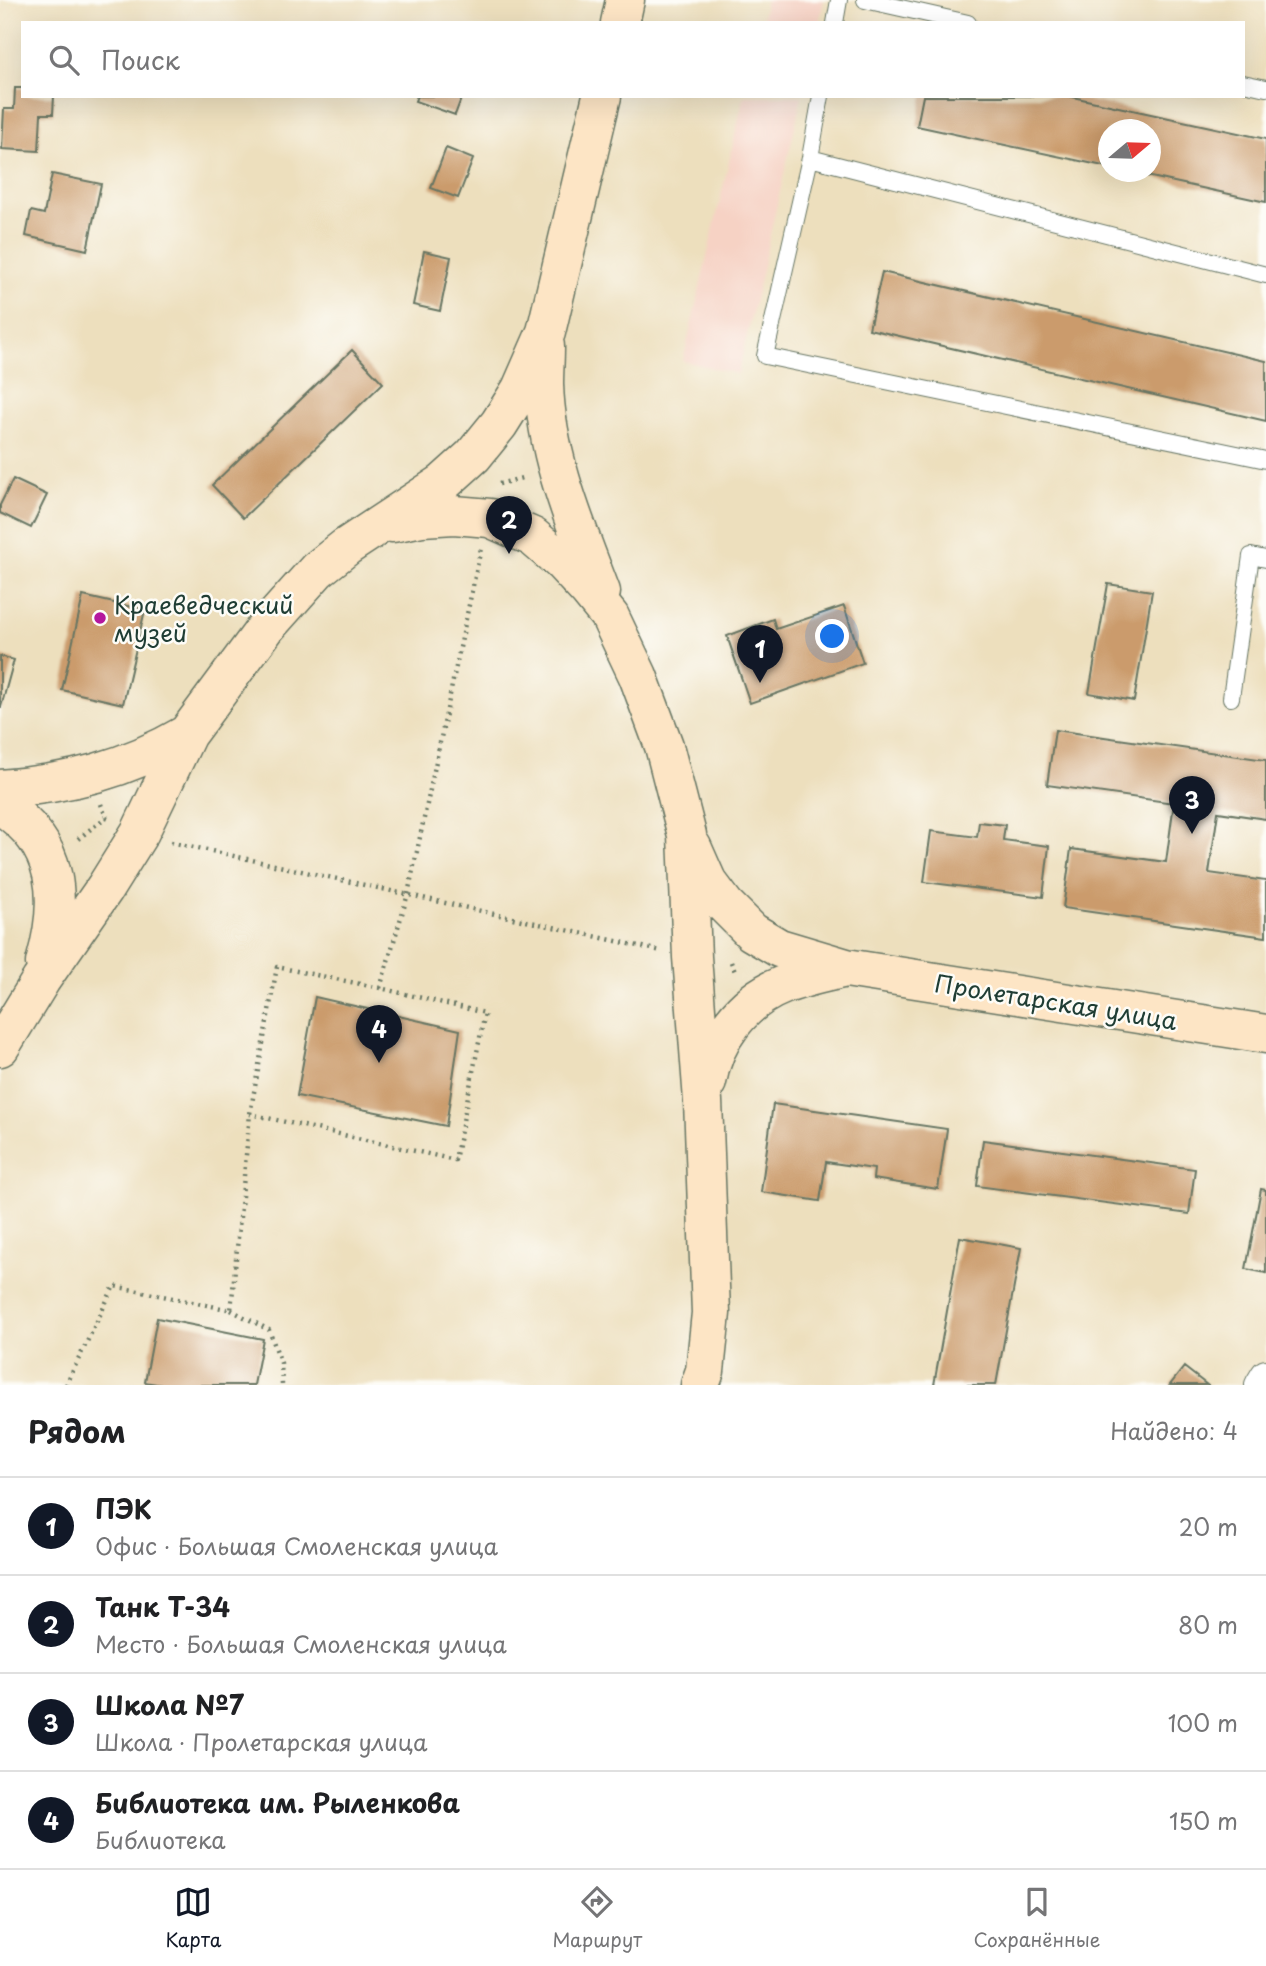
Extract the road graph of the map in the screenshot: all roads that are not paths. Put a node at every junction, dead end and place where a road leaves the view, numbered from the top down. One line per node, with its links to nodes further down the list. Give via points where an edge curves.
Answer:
1 (625, 0): 4 (main road)
2 (839, 0): 5 (lane)
3 (865, 0): 6 (lane)
4 (620, 21)
5 (835, 21)
6 (959, 21)
7 (1245, 83): 8 (lane)
8 (1266, 88)
9 (602, 98): 13 (main road)
10 (821, 98): 11 (lane)
11 (810, 158): 12 (lane); 14 (lane, via 765,356)
12 (1266, 275)
13 (546, 332): 15 (main road, via 521,388 473,456 443,483); 17 (main road, via 544,385 557,467)
14 (1266, 460)
15 (377, 526): 17 (main road, via 422,517 490,518 533,537 589,590); 19 (main road, via 299,589)
16 (1266, 559): 18 (lane, via 1251,556)
17 (610, 617): 22 (main road, via 664,746)
18 (1231, 698)
19 (187, 734): 20 (main road, via 157,752 90,776); 24 (main road, via 140,831)
20 (0, 789)
21 (0, 805): 24 (main road, via 31,830 48,858 56,897 53,935)
22 (687, 835): 23 (main road, Пролетарская улица, via 707,881 752,932 779,948); 27 (main road)
23 (846, 968): 25 (main road, Пролетарская улица); 27 (main road, Пролетарская улица, via 781,985 754,1001 720,1041)
24 (41, 980): 26 (main road)
25 (1266, 1034)
26 (0, 1047)
27 (703, 1101): 29 (main road, via 712,1313)
28 (1266, 1375): 30 (street)
29 (700, 1385)
30 (1260, 1385)

